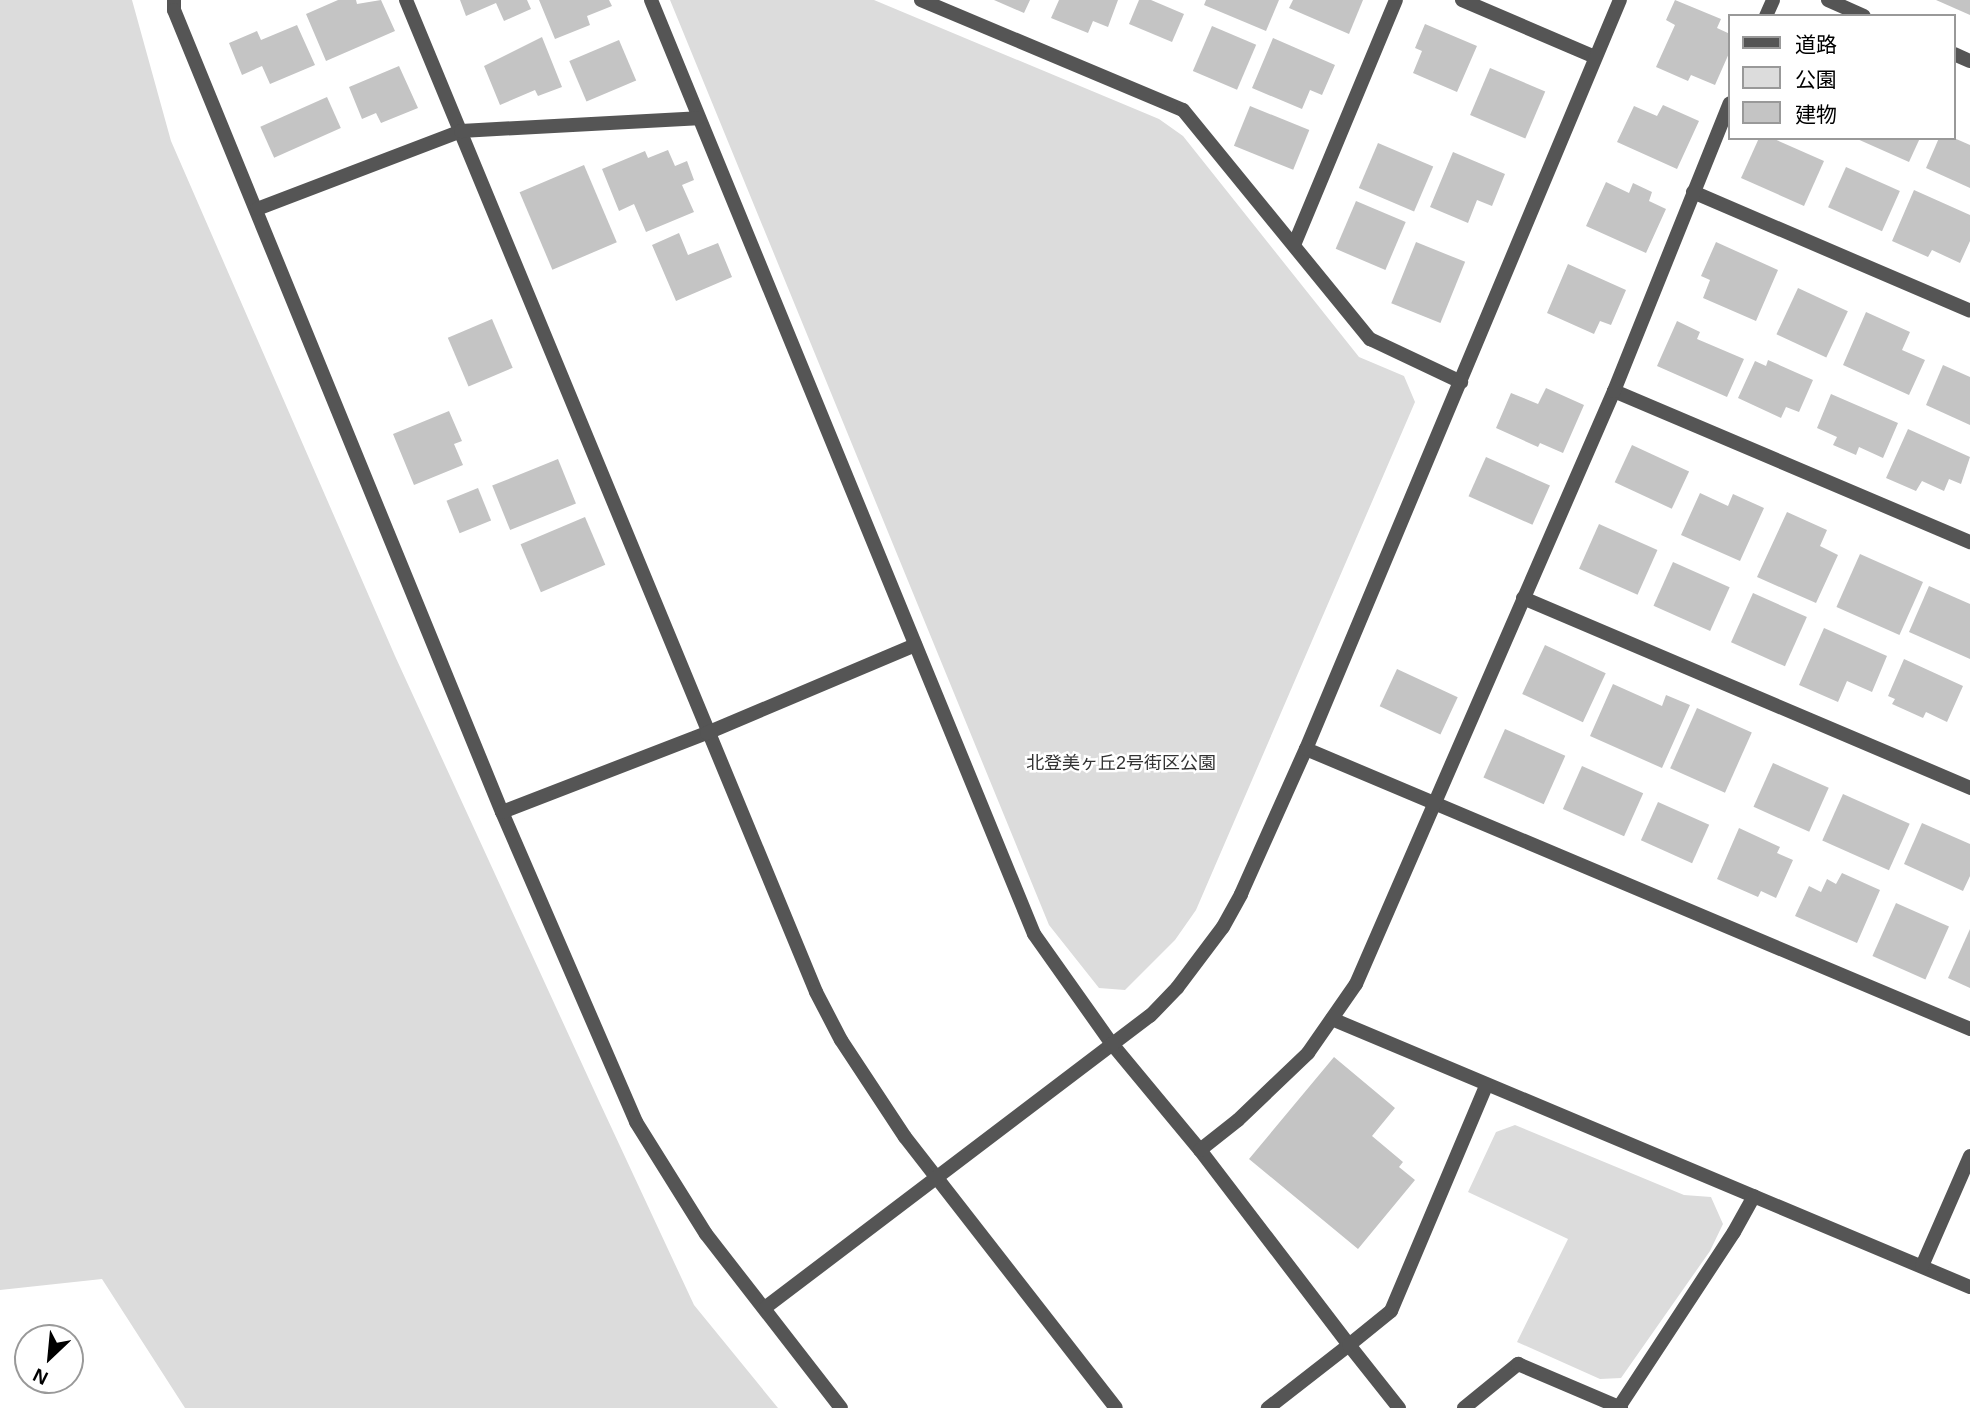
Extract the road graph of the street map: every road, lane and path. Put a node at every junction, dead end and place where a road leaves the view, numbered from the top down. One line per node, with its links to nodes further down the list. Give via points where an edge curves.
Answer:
1 (174, 0): 15 (street, via 174,10)
2 (406, 0): 13 (street)
3 (651, 0): 12 (street)
4 (921, 0): 16 (street, via 1183,110)
5 (1396, 0): 16 (street)
6 (1462, 0): 10 (street)
7 (1620, 0): 10 (street)
8 (1828, 0): 9 (street)
9 (1860, 14)
10 (1595, 57): 18 (street)
11 (1728, 108): 14 (street)
12 (698, 118): 13 (street); 22 (street)
13 (461, 131): 15 (street); 23 (street)
14 (1693, 192): 17 (street); 19 (street)
15 (257, 209): 27 (street)
16 (1294, 245): 18 (street, via 1370,339)
17 (1970, 311)
18 (1461, 382): 24 (street)
19 (1614, 391): 20 (street); 21 (street)
20 (1970, 542)
21 (1523, 598): 25 (street); 26 (street)
22 (915, 645): 23 (street); 30 (street, via 1034,934)
23 (707, 733): 27 (street); 34 (street, via 823,1004 870,1086)
24 (1306, 749): 26 (street); 30 (street, via 1223,927 1177,988 1150,1016)
25 (1970, 788)
26 (1435, 803): 28 (street, via 1356,984); 29 (street)
27 (502, 812): 38 (street, via 636,1122 706,1234)
28 (1332, 1020): 31 (street); 32 (street, via 1275,1087)
29 (1970, 1029)
30 (1112, 1044): 32 (street); 34 (street)
31 (1486, 1086): 35 (street); 39 (street, via 1391,1311)
32 (1200, 1150): 39 (street)
33 (1970, 1156): 36 (street)
34 (937, 1178): 38 (street); 41 (street)
35 (1754, 1196): 36 (street); 45 (street)
36 (1922, 1266): 37 (street)
37 (1970, 1287)
38 (766, 1307): 40 (street)
39 (1349, 1345): 42 (street); 43 (street)
40 (841, 1408)
41 (1116, 1408)
42 (1268, 1408)
43 (1399, 1408)
44 (1464, 1408): 45 (street, via 1518,1364)
45 (1620, 1408)

